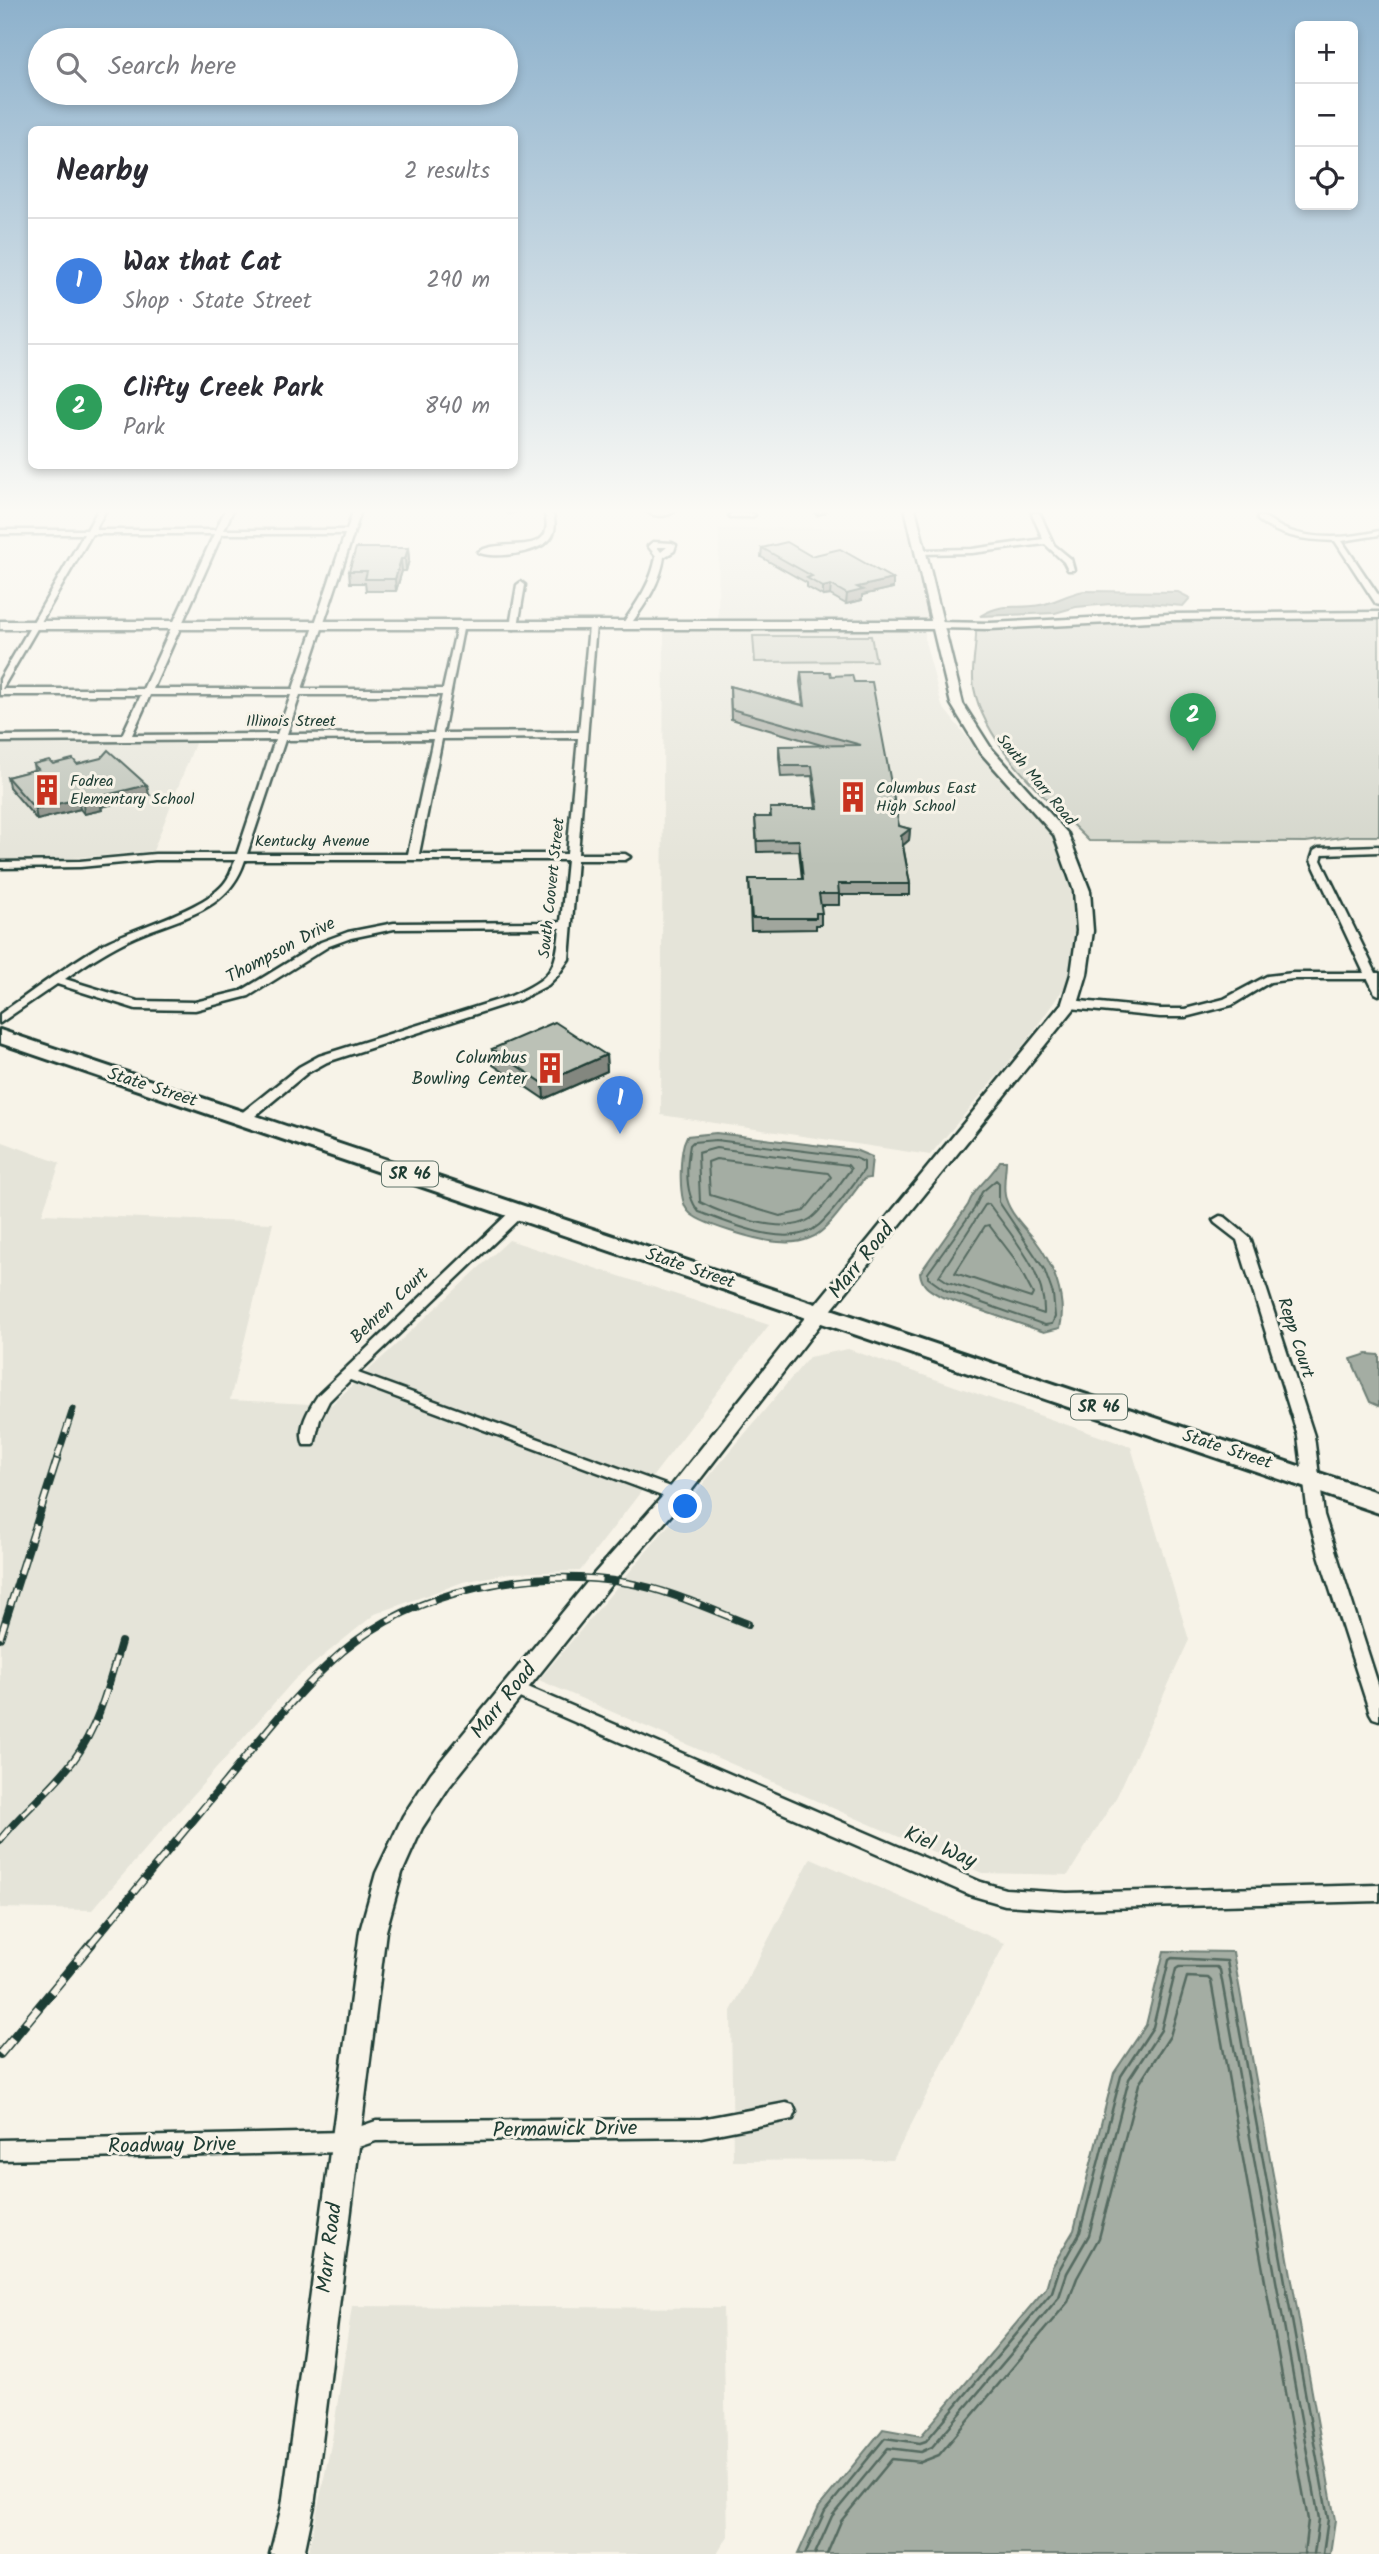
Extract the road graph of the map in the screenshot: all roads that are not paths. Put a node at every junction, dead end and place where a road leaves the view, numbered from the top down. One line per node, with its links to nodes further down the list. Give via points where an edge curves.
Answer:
1 (35, 627): 7 (street)
2 (176, 627): 8 (street)
3 (318, 627): 9 (street)
4 (460, 627): 10 (street)
5 (593, 627): 11 (street, South Coovert Street)
6 (938, 627): 26 (street, South Marr Road, via 957,704 986,750 1061,834 1082,891 1085,931)
7 (0, 689): 8 (street)
8 (147, 692): 9 (street); 14 (street)
9 (297, 692): 10 (street); 12 (street)
10 (445, 692): 13 (street)
11 (582, 735): 13 (street, Illinois Street); 17 (street, South Coovert Street)
12 (282, 736): 13 (street, Illinois Street); 14 (street, Illinois Street); 19 (street)
13 (437, 736): 18 (street)
14 (126, 738): 15 (street, Illinois Street)
15 (0, 739)
16 (1379, 849): 23 (street, via 1316,854)
17 (573, 855): 18 (street, Kentucky Avenue); 20 (street, Kentucky Avenue); 22 (street, South Coovert Street)
18 (413, 856): 19 (street, Kentucky Avenue)
19 (241, 857): 21 (street, Kentucky Avenue); 24 (street, via 234,878 200,908 117,941)
20 (625, 857)
21 (0, 865)
22 (566, 926): 24 (street, Thompson Drive, via 372,929 325,944 245,993 195,1006 136,1005); 29 (street, South Coovert Street, via 563,959 544,985 339,1051 303,1070)
23 (1375, 976): 25 (street); 26 (street, via 1267,979 1228,1002 1185,1013)
24 (58, 980): 27 (street)
25 (1379, 991)
26 (1070, 1004): 32 (street, Marr Road)
27 (0, 1019)
28 (0, 1036): 29 (highway, State Street / SR 46)
29 (244, 1118): 30 (highway, State Street / SR 46)
30 (519, 1211): 32 (highway, State Street / SR 46); 33 (street, Behren Court)
31 (1220, 1220): 35 (street, Repp Court, via 1243,1238 1306,1436)
32 (818, 1314): 35 (highway, State Street / SR 46); 36 (street, Marr Road)
33 (347, 1374): 34 (street, Behren Court, via 323,1398 312,1419); 36 (street)
34 (309, 1441)
35 (1311, 1478): 37 (highway, State Street / SR 46); 39 (street, Repp Court, via 1315,1515)
36 (676, 1495): 38 (street, Marr Road)
37 (1379, 1503)
38 (514, 1688): 40 (street, Kiel Way, via 977,1889 1005,1897 1067,1901); 42 (street, Marr Road, via 440,1780 412,1823 389,1873 373,1931)
39 (1379, 1713)
40 (1379, 1893)
41 (786, 2112): 42 (street, Permawick Drive, via 701,2128 376,2131)
42 (344, 2142): 43 (street, Roadway Drive); 44 (street, Marr Road)
43 (0, 2150)
44 (288, 2554)

